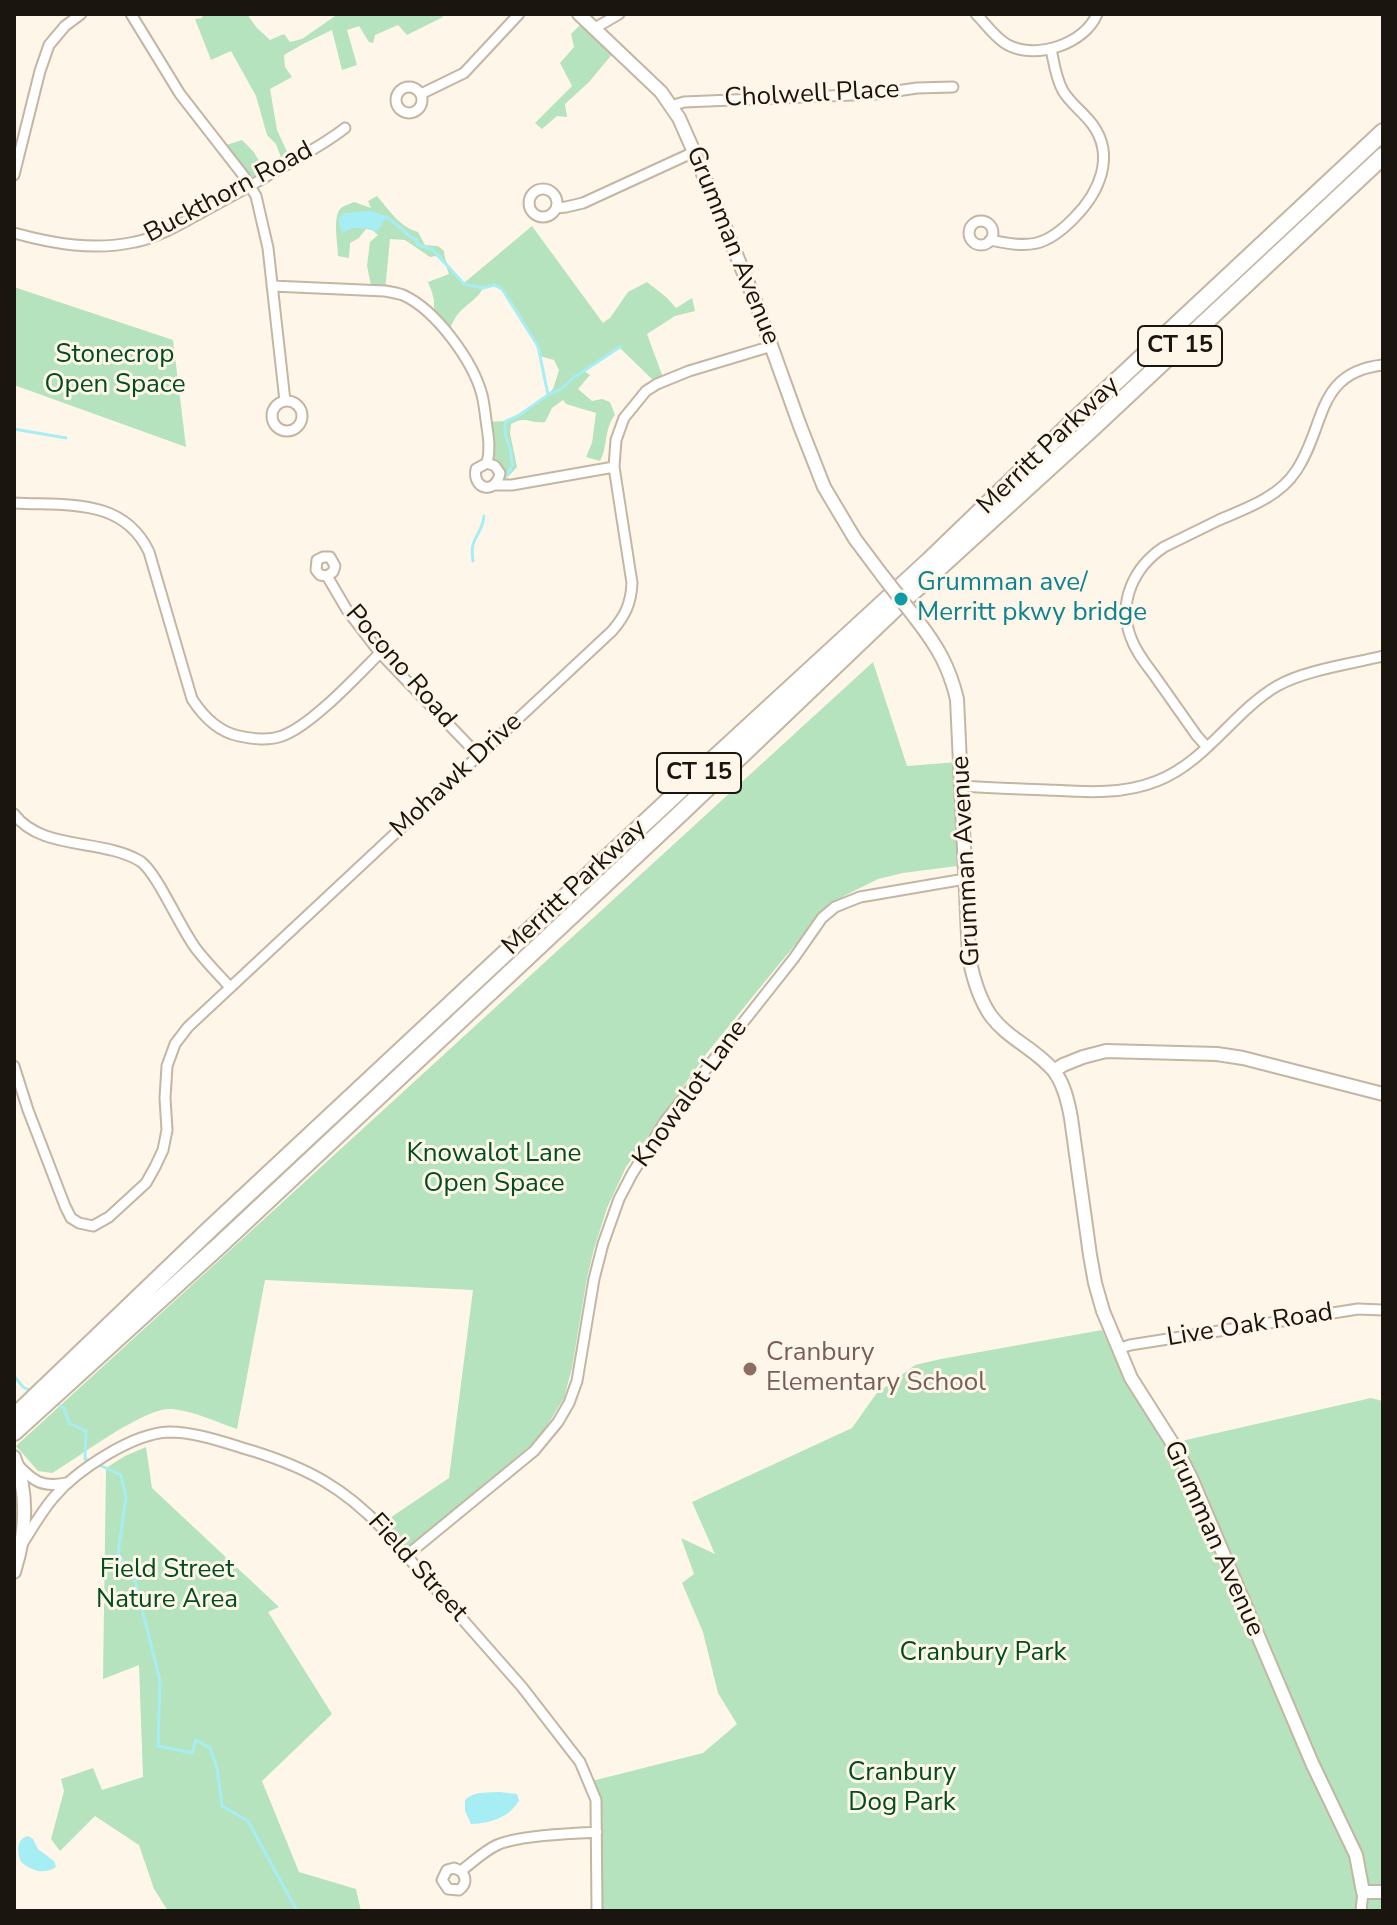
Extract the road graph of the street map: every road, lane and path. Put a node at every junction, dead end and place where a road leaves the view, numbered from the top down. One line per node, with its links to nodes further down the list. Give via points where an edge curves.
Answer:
1 (81, 14): 17 (street, via 49,45)
2 (131, 14): 18 (street, via 180,94)
3 (519, 14): 11 (street, via 464,73)
4 (579, 14): 8 (street, Grumman Avenue)
5 (619, 14): 8 (street)
6 (976, 14): 9 (street, via 1013,48)
7 (1097, 14): 9 (street, via 1081,34)
8 (595, 28): 12 (street, Grumman Avenue)
9 (1051, 49): 21 (street, via 1062,89 1100,138 1102,176 1087,204 1046,240 1026,246)
10 (953, 87): 12 (street, Cholwell Place)
11 (421, 94)
12 (671, 106): 15 (street, Grumman Avenue)
13 (345, 128): 18 (street, Buckthorn Road)
14 (1383, 132): 44 (highway, Merritt Parkway / CT 15, via 222,1218)
15 (694, 152): 19 (street, via 583,203); 23 (street, Grumman Avenue)
16 (1383, 156): 44 (highway, Merritt Parkway / CT 15, via 222,1243)
17 (14, 175)
18 (251, 186): 20 (street, Buckthorn Road, via 136,242 79,246); 22 (street, via 265,231)
19 (556, 208)
20 (14, 233)
21 (990, 240)
22 (272, 286): 25 (street); 26 (street, via 385,291 417,304 447,333 476,379 490,446)
23 (772, 346): 27 (street, Mohawk Drive, via 671,377 646,391 624,418); 35 (street, Grumman Avenue, bridge, via 824,487 855,539 937,647 953,684)
24 (1383, 365): 33 (street, via 1350,374 1332,391 1306,455 1284,486 1153,554 1131,584 1126,614 1131,640)
25 (285, 401)
26 (487, 463): 28 (street, via 500,473); 28 (street, via 476,469 475,477 483,487)
27 (614, 467): 28 (street); 34 (street, Mohawk Drive, via 632,583 626,614)
28 (495, 485)
29 (14, 503): 31 (street, via 99,510 137,531 149,552 192,699 232,735 266,739 293,732)
30 (327, 576): 31 (street, Pocono Road)
31 (380, 653): 34 (street, Pocono Road)
32 (1383, 656): 33 (street, via 1277,686)
33 (1207, 747): 35 (street, via 1170,775 1121,791)
34 (478, 755): 38 (street, Mohawk Drive)
35 (962, 786): 37 (street, Grumman Avenue)
36 (14, 814): 38 (street, via 40,835 143,862 196,949)
37 (965, 879): 40 (street, Grumman Avenue, via 969,957 984,1004 1005,1032); 48 (street, Knowalot Lane, via 860,897 835,907 818,923 666,1120 632,1174 603,1244 577,1381 558,1422 534,1451)
38 (230, 987): 39 (street, Mohawk Drive, via 175,1044 167,1066 163,1150 146,1183 93,1226 71,1218 65,1206)
39 (14, 1066)
40 (1054, 1071): 41 (street, via 1106,1051 1217,1054); 43 (street, Grumman Avenue, via 1067,1097 1095,1283)
41 (1383, 1092)
42 (1383, 1310): 43 (street, Live Oak Road, via 1316,1315)
43 (1118, 1349): 52 (street, Grumman Avenue, via 1192,1480 1356,1855)
44 (16, 1422)
45 (16, 1461): 46 (street, via 38,1482); 47 (street, via 24,1502)
46 (69, 1482): 47 (street, Field Street); 48 (street, Field Street, via 137,1439 167,1432 197,1435 307,1470 367,1513)
47 (22, 1546): 49 (street)
48 (406, 1556): 50 (street, Field Street, via 574,1753 596,1800)
49 (14, 1572)
50 (597, 1832): 51 (street, via 499,1844); 54 (street, Field Street)
51 (461, 1871)
52 (1363, 1892): 53 (street); 55 (street, Grumman Avenue)
53 (1383, 1892)
54 (597, 1911)
55 (1361, 1911)

